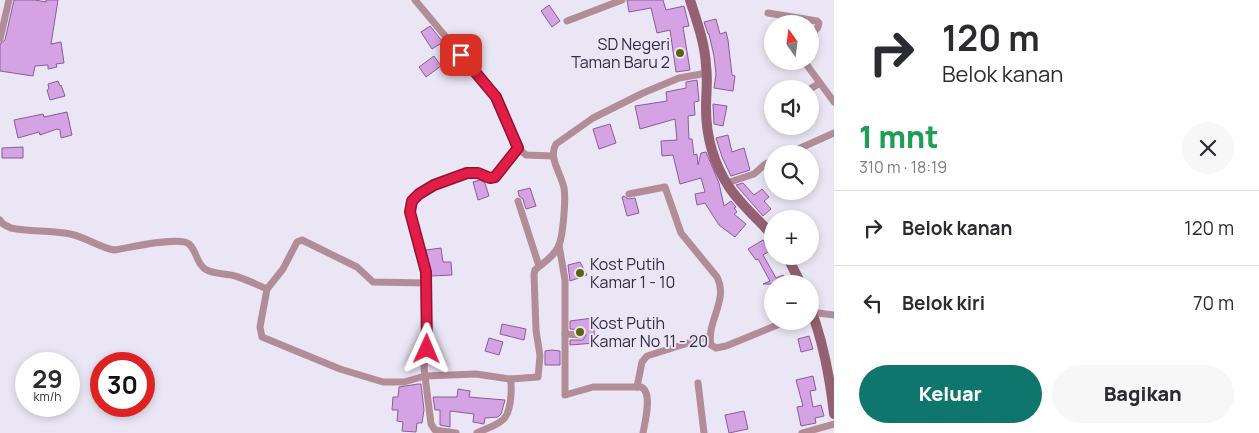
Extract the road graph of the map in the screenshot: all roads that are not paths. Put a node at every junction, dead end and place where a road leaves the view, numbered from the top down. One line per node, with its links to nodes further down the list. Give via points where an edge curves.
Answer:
1 (9, 0): 8 (street)
2 (415, 0): 15 (street, via 496,97)
3 (622, 0): 7 (street)
4 (690, 0): 10 (street)
5 (768, 13): 6 (street)
6 (780, 15)
7 (567, 21)
8 (0, 39)
9 (811, 70): 11 (street)
10 (707, 73): 16 (street, via 670,81 593,118 556,144); 18 (street, via 706,123 712,149)
11 (820, 83): 12 (street)
12 (834, 102)
13 (834, 133): 14 (street)
14 (807, 145)
15 (518, 148): 16 (street, via 526,155); 25 (street, via 495,177 467,173 434,185 412,201 410,212)
16 (553, 156): 23 (street, via 564,188)
17 (764, 165): 18 (street, via 756,173)
18 (726, 183): 22 (street)
19 (629, 194): 33 (street, via 665,187 681,233 717,277 721,293)
20 (518, 202): 24 (street)
21 (0, 220): 26 (street, via 11,228 82,236 114,250 171,241 186,242 192,246 204,269)
22 (764, 227)
23 (559, 245): 24 (street); 31 (street, via 565,280)
24 (539, 266): 35 (street, via 534,274 540,356 538,377)
25 (427, 283): 26 (street, via 373,282 357,267 302,240 297,242 283,269); 34 (street)
26 (267, 289): 34 (street, via 260,327 262,337 340,369 383,382 404,382)
27 (819, 312): 28 (street)
28 (834, 315)
29 (764, 330): 33 (street, via 719,348 711,346)
30 (817, 330): 38 (street)
31 (565, 334): 32 (street); 37 (street, via 566,395 593,387)
32 (581, 335)
33 (710, 336): 37 (street, via 647,356 642,362)
34 (425, 376): 35 (street, via 476,374); 40 (street, via 433,428)
35 (510, 379): 41 (street, via 509,412 501,422)
36 (698, 383): 43 (street)
37 (637, 387): 42 (street, via 647,392)
38 (834, 414)
39 (834, 424): 44 (street)
40 (456, 433)
41 (477, 433)
42 (644, 433)
43 (704, 433)
44 (802, 433)

